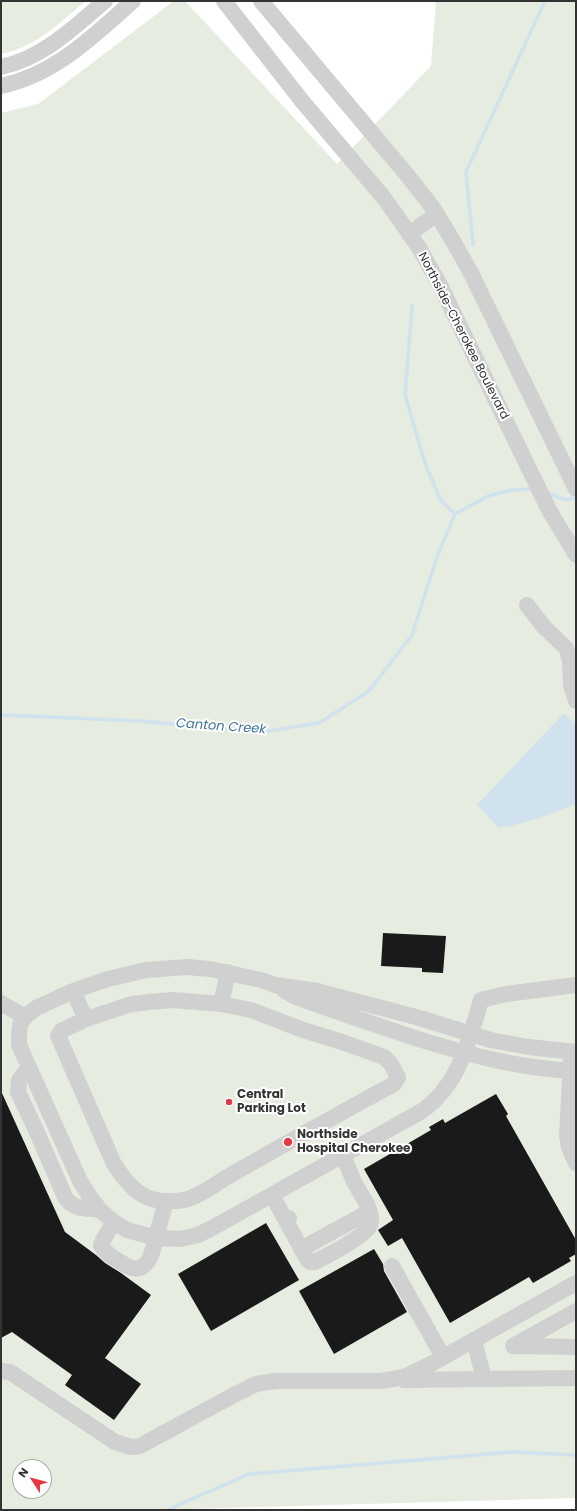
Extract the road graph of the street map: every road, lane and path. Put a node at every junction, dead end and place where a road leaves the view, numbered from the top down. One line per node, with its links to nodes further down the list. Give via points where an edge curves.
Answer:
1 (105, 1): 5 (street, via 46,48 24,60)
2 (133, 1): 6 (street, via 62,60 34,76)
3 (224, 1): 8 (street, Northside-Cherokee Boulevard, via 302,101 384,198)
4 (261, 1): 7 (street, via 383,145)
5 (1, 67)
6 (1, 86)
7 (436, 214): 8 (street); 9 (street, via 471,273)
8 (409, 234): 10 (street, Northside-Cherokee Boulevard, via 440,285 549,510)
9 (576, 489)
10 (576, 555)
11 (527, 605): 12 (street, via 544,627 566,648)
12 (576, 701)
13 (228, 972): 14 (street); 16 (street, via 186,967 146,970); 18 (street)
14 (275, 985): 21 (street, via 324,993); 23 (street, via 296,997)
15 (576, 986): 21 (street, via 506,994 481,1000)
16 (73, 991): 19 (street, via 36,1008); 20 (street)
17 (1, 1003): 19 (street)
18 (221, 1004): 20 (street, via 173,1000 149,1002 132,1004); 28 (street, via 250,1010 384,1057 398,1077 394,1084 194,1197)
19 (25, 1017): 29 (street, via 18,1035 29,1067 80,1181 100,1210)
20 (86, 1019): 28 (street, via 61,1031 58,1036 84,1098 114,1164 125,1181 141,1195 153,1200)
21 (470, 1034): 22 (street, via 528,1047); 23 (street)
22 (574, 1052): 24 (street)
23 (464, 1053): 24 (street, via 518,1066); 25 (street, via 451,1081 432,1104)
24 (573, 1071): 26 (street, via 567,1136)
25 (343, 1155): 27 (street); 27 (street, via 367,1204 365,1214 301,1249 287,1218)
26 (576, 1164)
27 (272, 1195): 30 (street, via 198,1234 180,1239)
28 (166, 1201): 30 (street)
29 (114, 1222): 30 (street, via 127,1230); 30 (street, via 101,1245 103,1250 131,1268 146,1264 152,1255)
30 (156, 1238)
31 (392, 1266): 36 (street)
32 (576, 1282): 34 (street)
33 (576, 1311): 35 (street, via 513,1346)
34 (474, 1340): 36 (street); 39 (street)
35 (576, 1347)
36 (443, 1357): 40 (street, via 411,1374)
37 (1, 1371): 40 (street, via 10,1372 115,1442 130,1447 150,1442 256,1384 275,1381)
38 (576, 1378): 39 (street)
39 (484, 1379): 40 (street)
40 (392, 1380)

